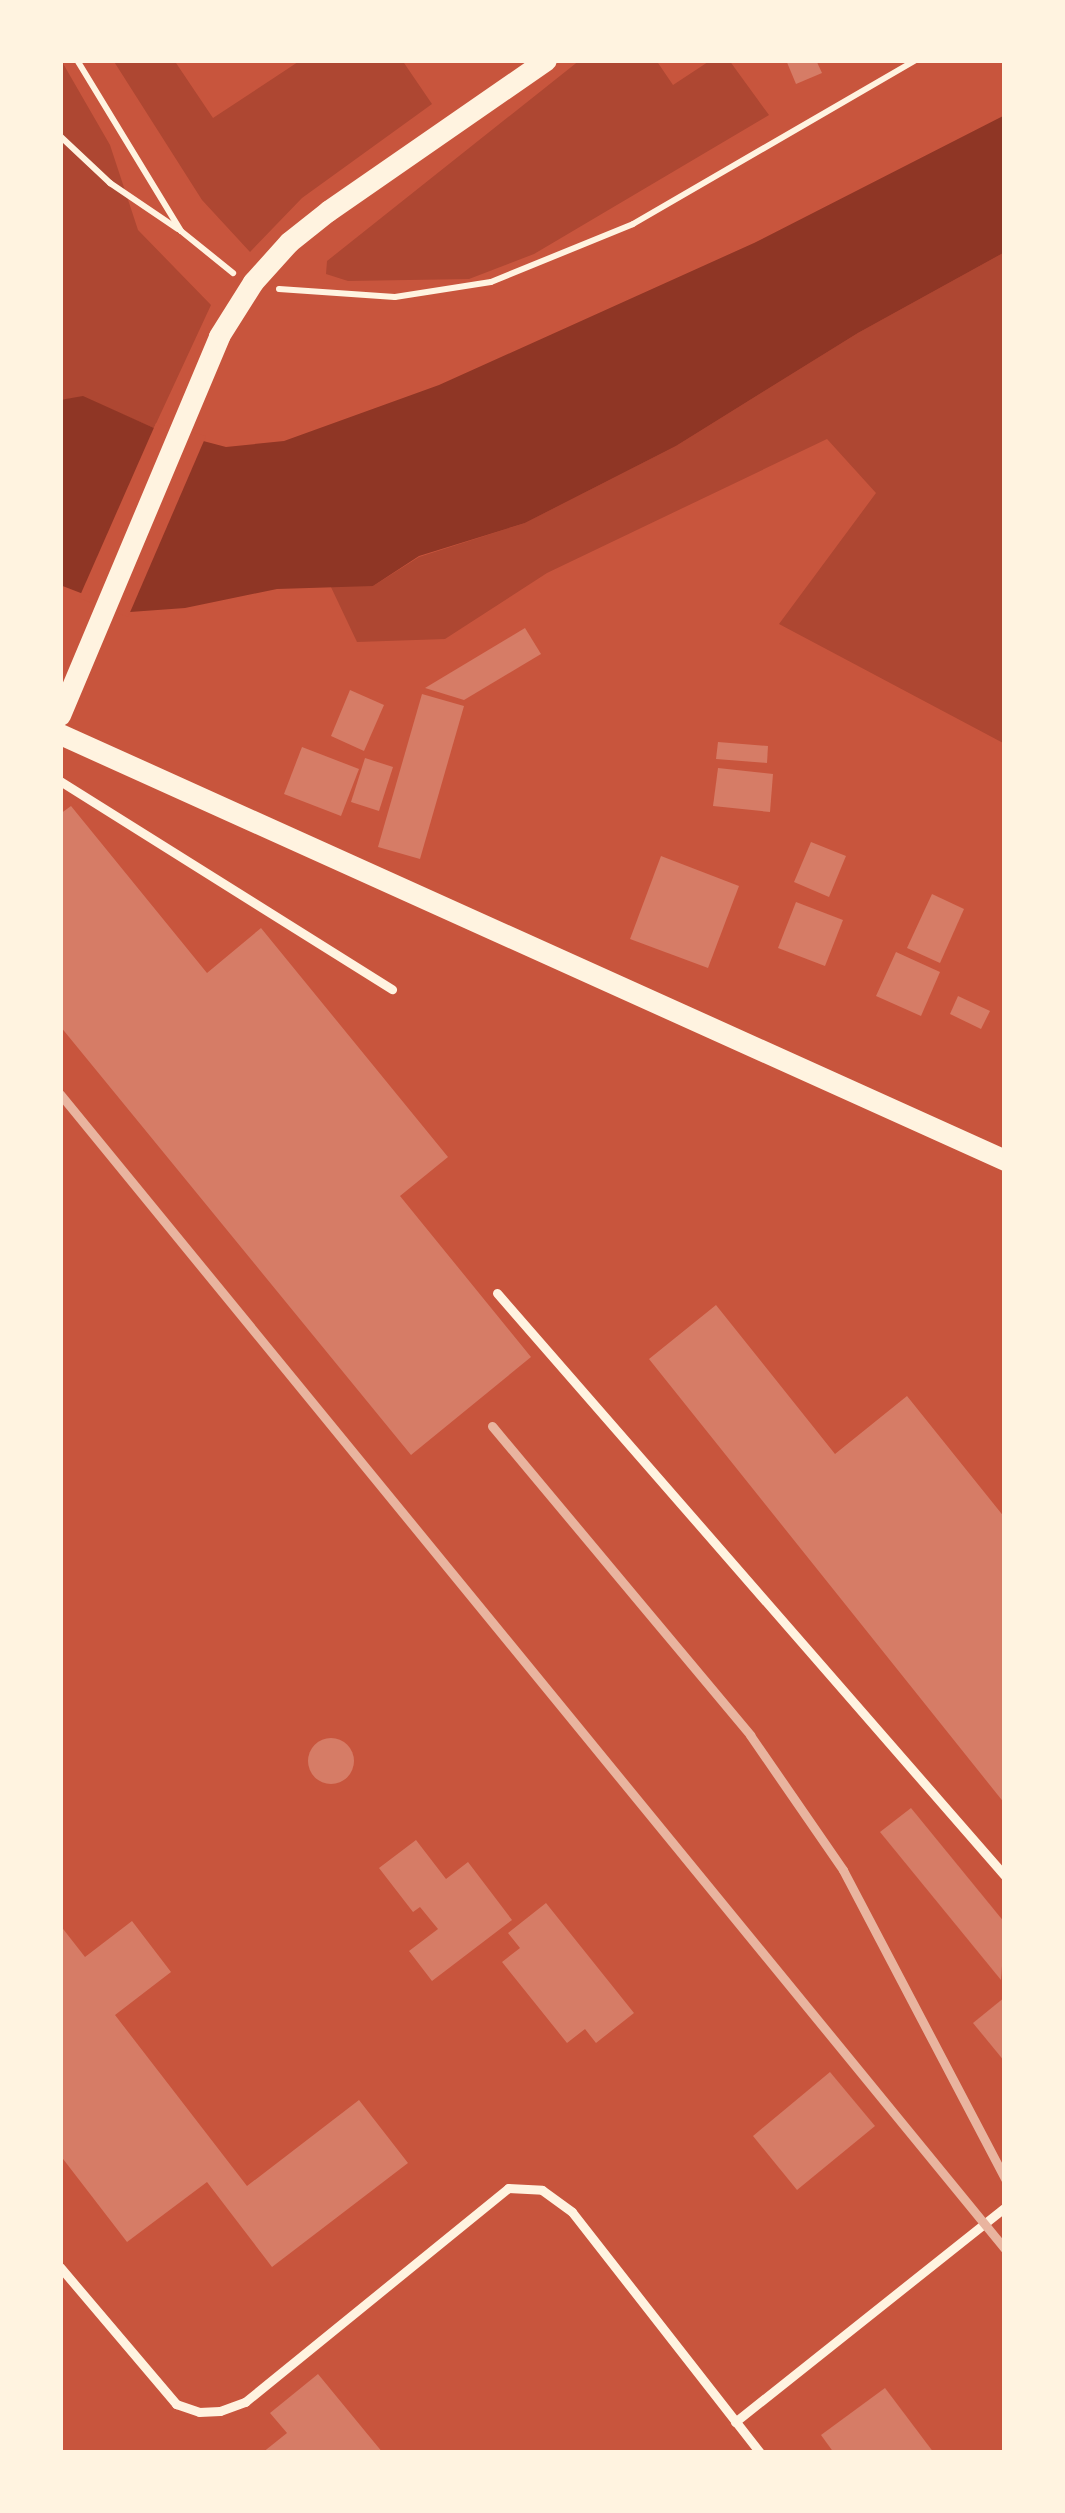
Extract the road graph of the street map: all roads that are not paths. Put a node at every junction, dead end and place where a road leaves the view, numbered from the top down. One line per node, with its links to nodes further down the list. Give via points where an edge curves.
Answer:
1 (546, 60): 2 (street, via 328,211 254,282 232,314)
2 (60, 715)
3 (60, 734): 6 (street)
4 (60, 781): 5 (lane)
5 (392, 989)
6 (1005, 1160)
7 (497, 1293): 8 (lane)
8 (1005, 1876)
9 (1005, 2207): 11 (lane)
10 (60, 2266): 11 (lane, via 176,2404 220,2410 245,2402 508,2188 542,2190 572,2212)
11 (736, 2422): 12 (lane)
12 (760, 2453)

